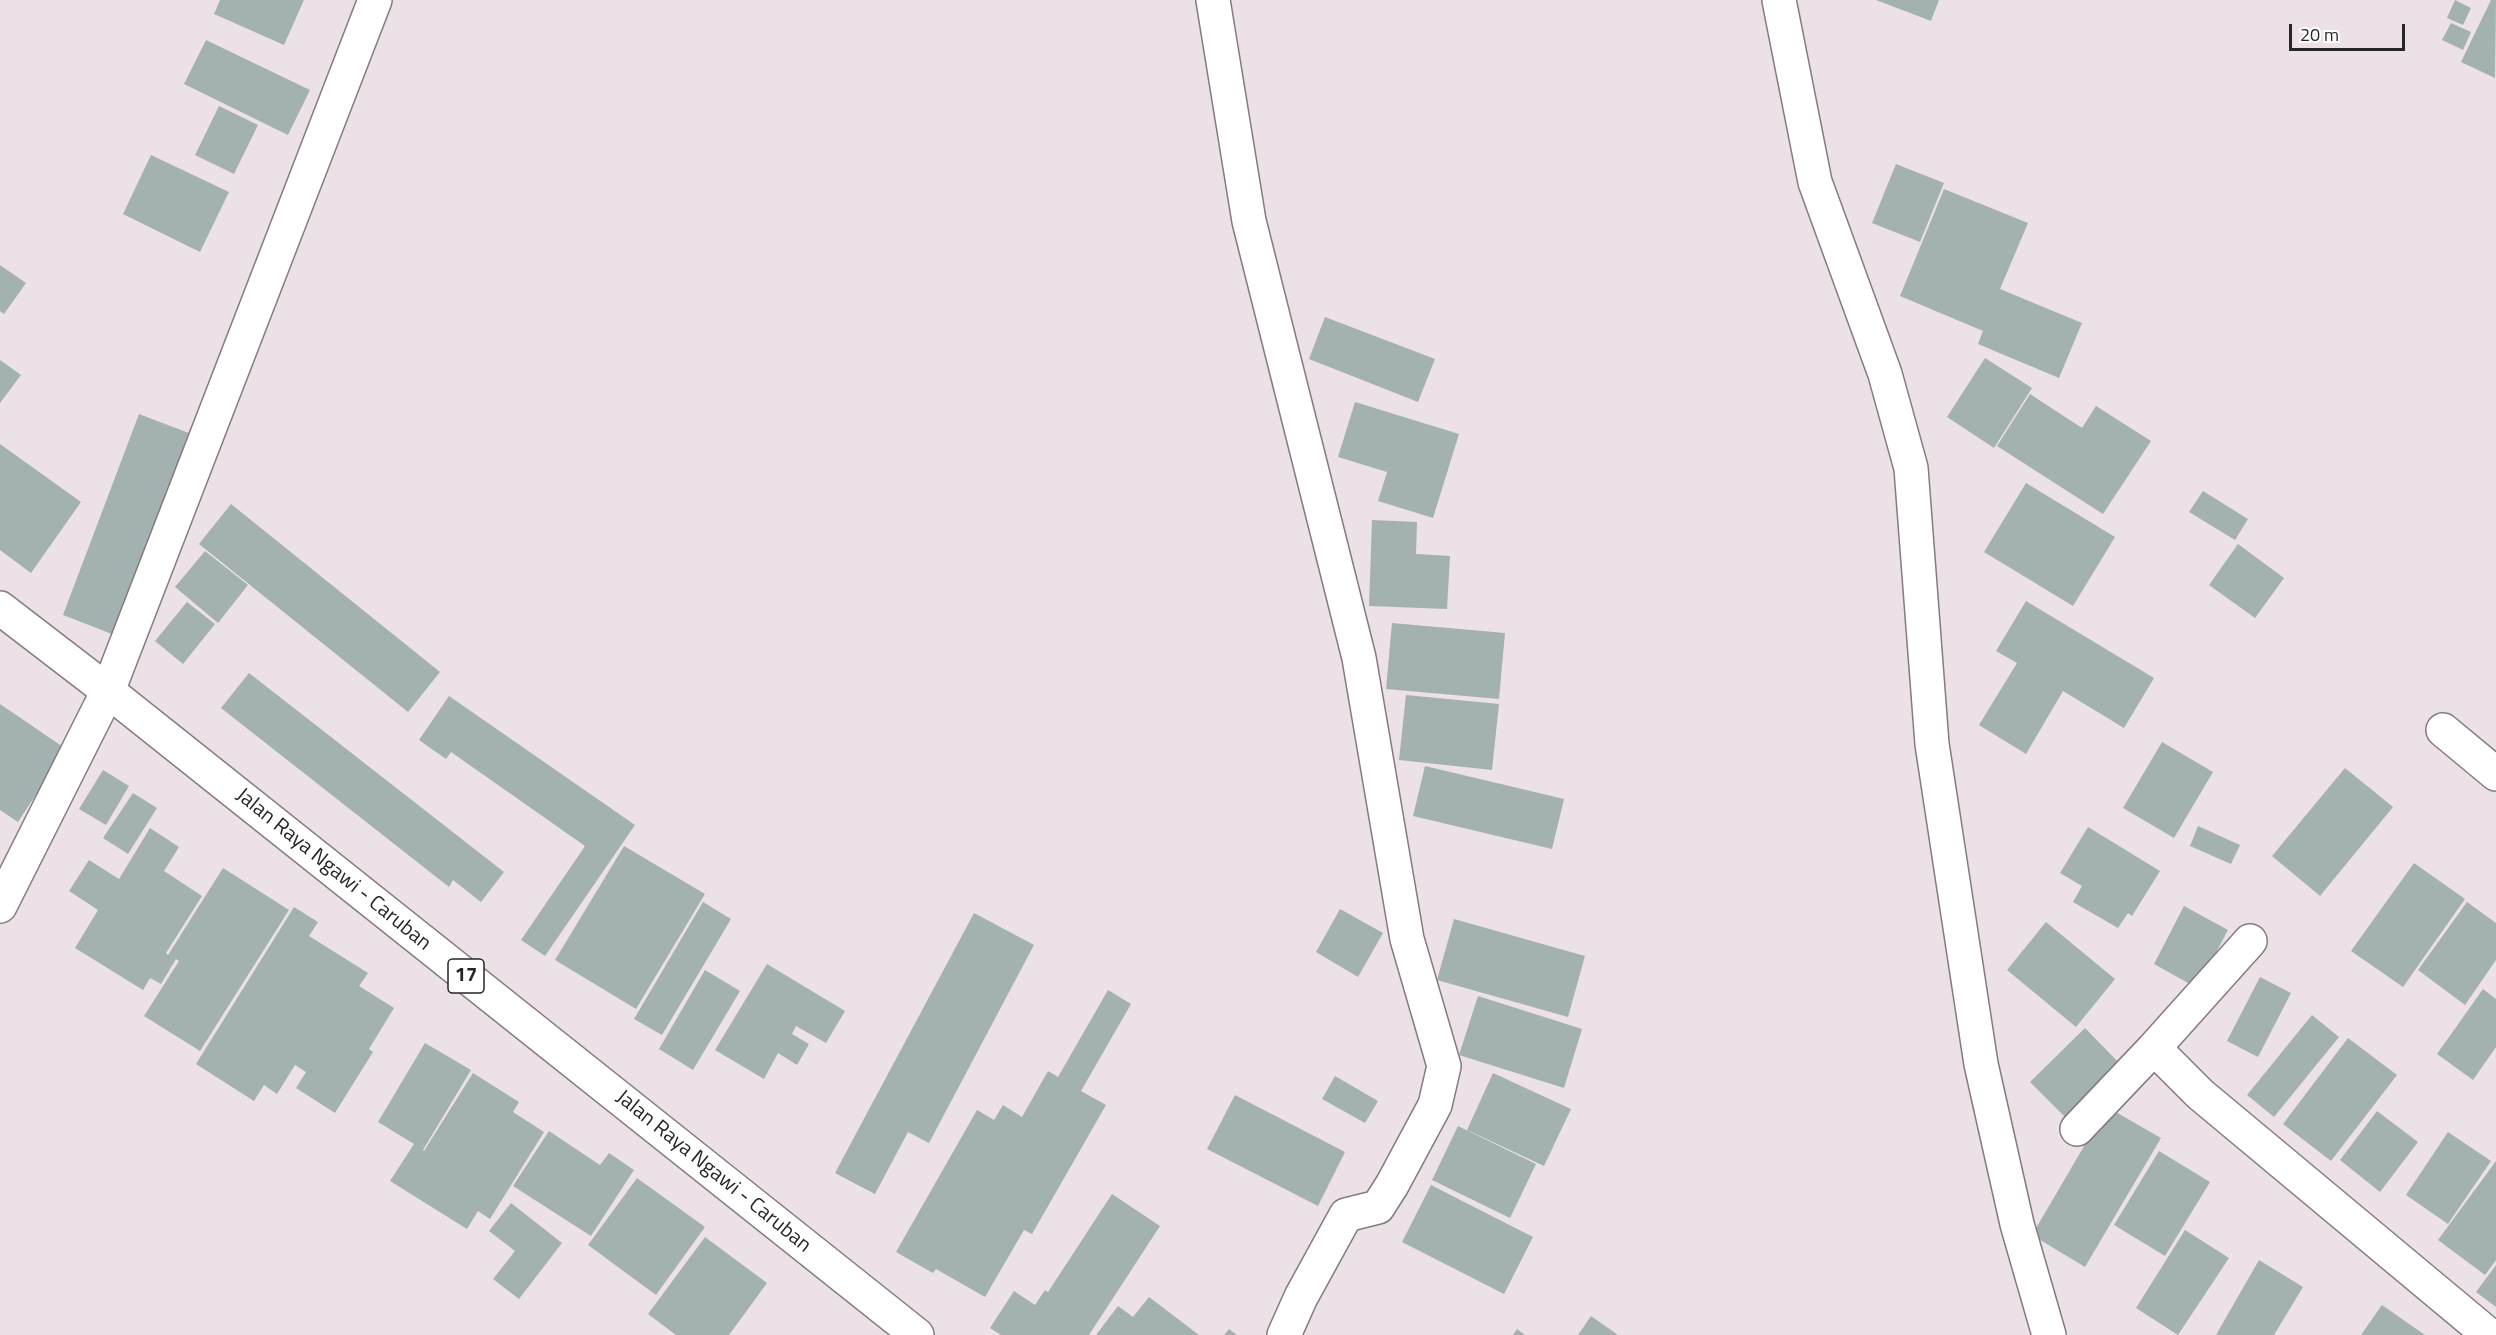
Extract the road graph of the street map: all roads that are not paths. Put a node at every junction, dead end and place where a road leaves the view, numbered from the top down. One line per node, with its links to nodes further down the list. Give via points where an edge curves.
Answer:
1 (375, 0): 5 (main road)
2 (1213, 0): 13 (main road, via 1249,221 1359,658 1407,939 1444,1066 1435,1105 1392,1185 1378,1207 1346,1215)
3 (1779, 0): 14 (main road, via 1815,182 1885,374 1911,468 1932,744 1981,1064 2017,1224)
4 (0, 608): 5 (main road, Jalan Raya Ngawi - Caruban / 17)
5 (108, 691): 8 (main road); 12 (main road, Jalan Raya Ngawi - Caruban / 17)
6 (2443, 730): 7 (main road)
7 (2496, 774)
8 (0, 906)
9 (2250, 941): 10 (main road)
10 (2154, 1048): 11 (main road); 15 (main road, via 2200,1094)
11 (2077, 1129)
12 (917, 1335)
13 (1284, 1335)
14 (2049, 1335)
15 (2489, 1335)

